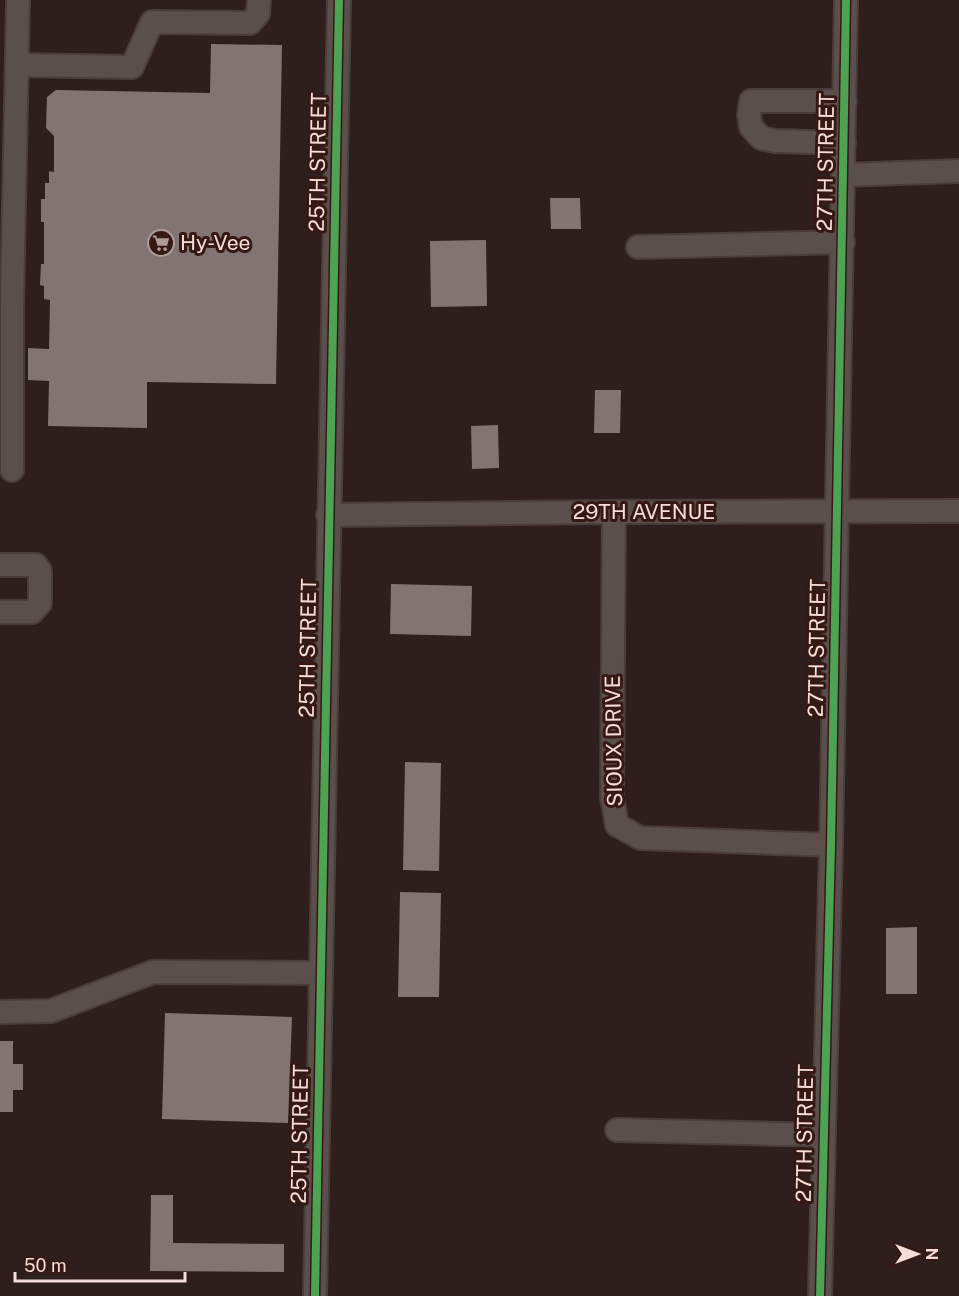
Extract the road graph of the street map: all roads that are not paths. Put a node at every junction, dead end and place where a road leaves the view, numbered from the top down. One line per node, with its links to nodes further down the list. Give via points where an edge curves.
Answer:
1 (259, 0): 5 (street, via 258,14 250,23 152,22 132,67)
2 (339, 0): 16 (street, 25TH STREET)
3 (846, 0): 6 (street, 27TH STREET)
4 (14, 2): 5 (street)
5 (17, 65): 12 (street)
6 (844, 101): 7 (street, 27TH STREET); 7 (street, via 751,101 749,115 751,127 762,138)
7 (844, 142): 9 (street, 27TH STREET)
8 (959, 171): 9 (street)
9 (843, 175): 10 (street, 27TH STREET)
10 (843, 242): 11 (street); 13 (street, 27TH STREET)
11 (638, 247)
12 (12, 470)
13 (838, 511): 14 (street, 29TH AVENUE); 15 (street, 29TH AVENUE); 19 (street, 27TH STREET)
14 (959, 511)
15 (614, 512): 16 (street, 29TH AVENUE); 19 (street, SIOUX DRIVE, via 612,798 617,825 640,838)
16 (328, 515): 20 (street, 25TH STREET)
17 (0, 565): 18 (street, via 36,565 40,571 40,603 32,612)
18 (0, 612)
19 (831, 845): 23 (street, 27TH STREET)
20 (321, 973): 21 (street, via 153,972 51,1011); 24 (street, 25TH STREET)
21 (0, 1012)
22 (617, 1130): 23 (street)
23 (823, 1135): 25 (street, 27TH STREET)
24 (315, 1296)
25 (819, 1296)

